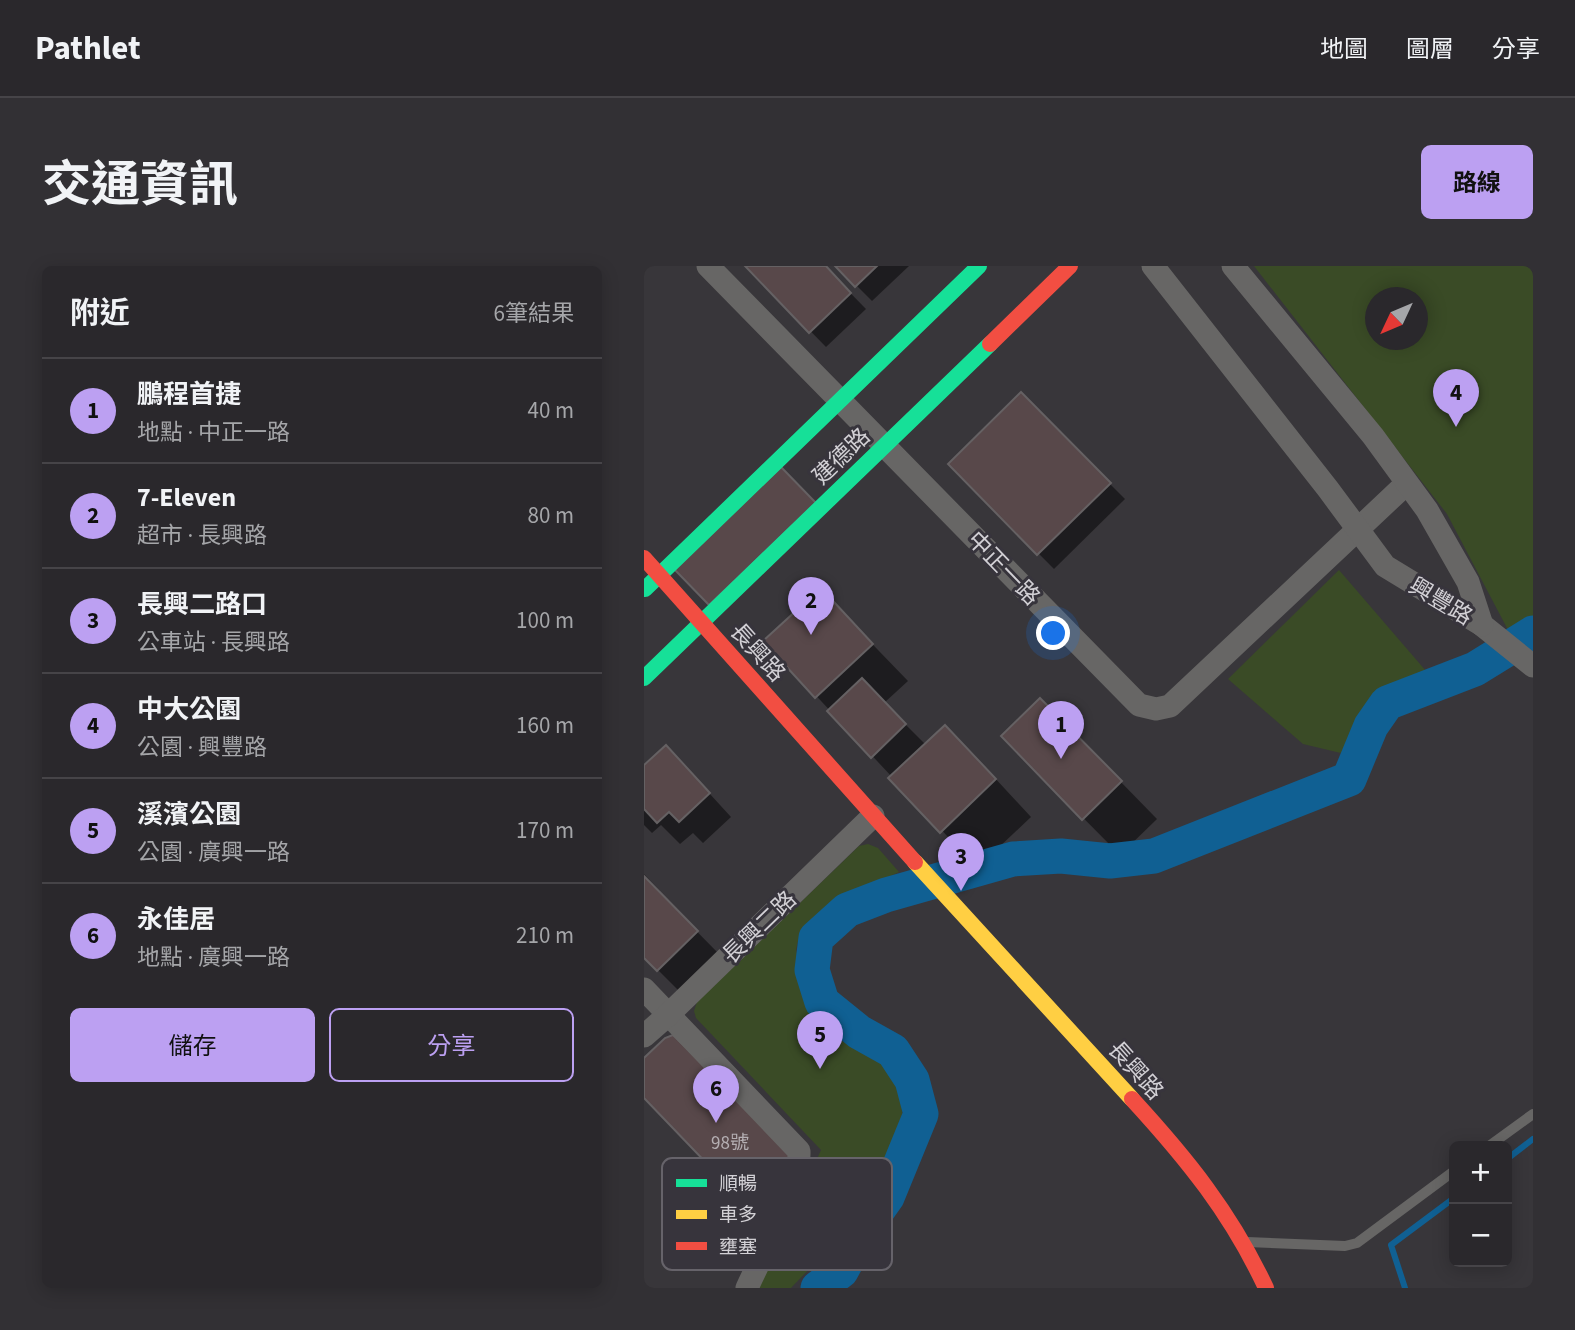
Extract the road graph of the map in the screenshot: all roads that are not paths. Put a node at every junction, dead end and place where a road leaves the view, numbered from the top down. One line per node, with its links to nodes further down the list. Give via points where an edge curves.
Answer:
1 (708, 266): 6 (street, 中正一路)
2 (979, 266): 6 (main road, 建德路)
3 (1070, 266): 7 (main road, 建德路)
4 (1153, 266): 9 (street, 興豐路)
5 (1233, 266): 8 (street, 興豐路, via 1373,436)
6 (841, 400): 7 (street, 中正一路); 11 (main road, 建德路)
7 (884, 445): 9 (street, 中正一路, via 1124,691 1139,705 1156,709 1170,706 1185,693); 13 (main road, 建德路)
8 (1406, 484): 9 (street, 中正一路); 14 (street, 興豐路, via 1458,562)
9 (1358, 528): 14 (street, 興豐路, via 1385,566)
10 (644, 558): 11 (main road, 長興路)
11 (660, 575): 12 (main road, 建德路); 13 (main road, 長興路)
12 (644, 590)
13 (702, 622): 16 (main road, 建德路); 17 (main road, 長興路)
14 (1490, 631): 15 (street)
15 (1526, 655)
16 (644, 678)
17 (873, 816): 19 (street, 長興二路); 25 (main road, 長興路, via 1183,1155)
18 (644, 989): 19 (street)
19 (668, 1015): 20 (street, 長興二路); 23 (street, via 799,1151)
20 (644, 1036)
21 (1533, 1114): 22 (lane)
22 (1496, 1141)
23 (800, 1158)
24 (1449, 1175): 25 (lane, via 1357,1243)
25 (1245, 1242): 28 (main road, 長興路)
26 (755, 1270): 27 (street)
27 (747, 1288)
28 (1266, 1288)

